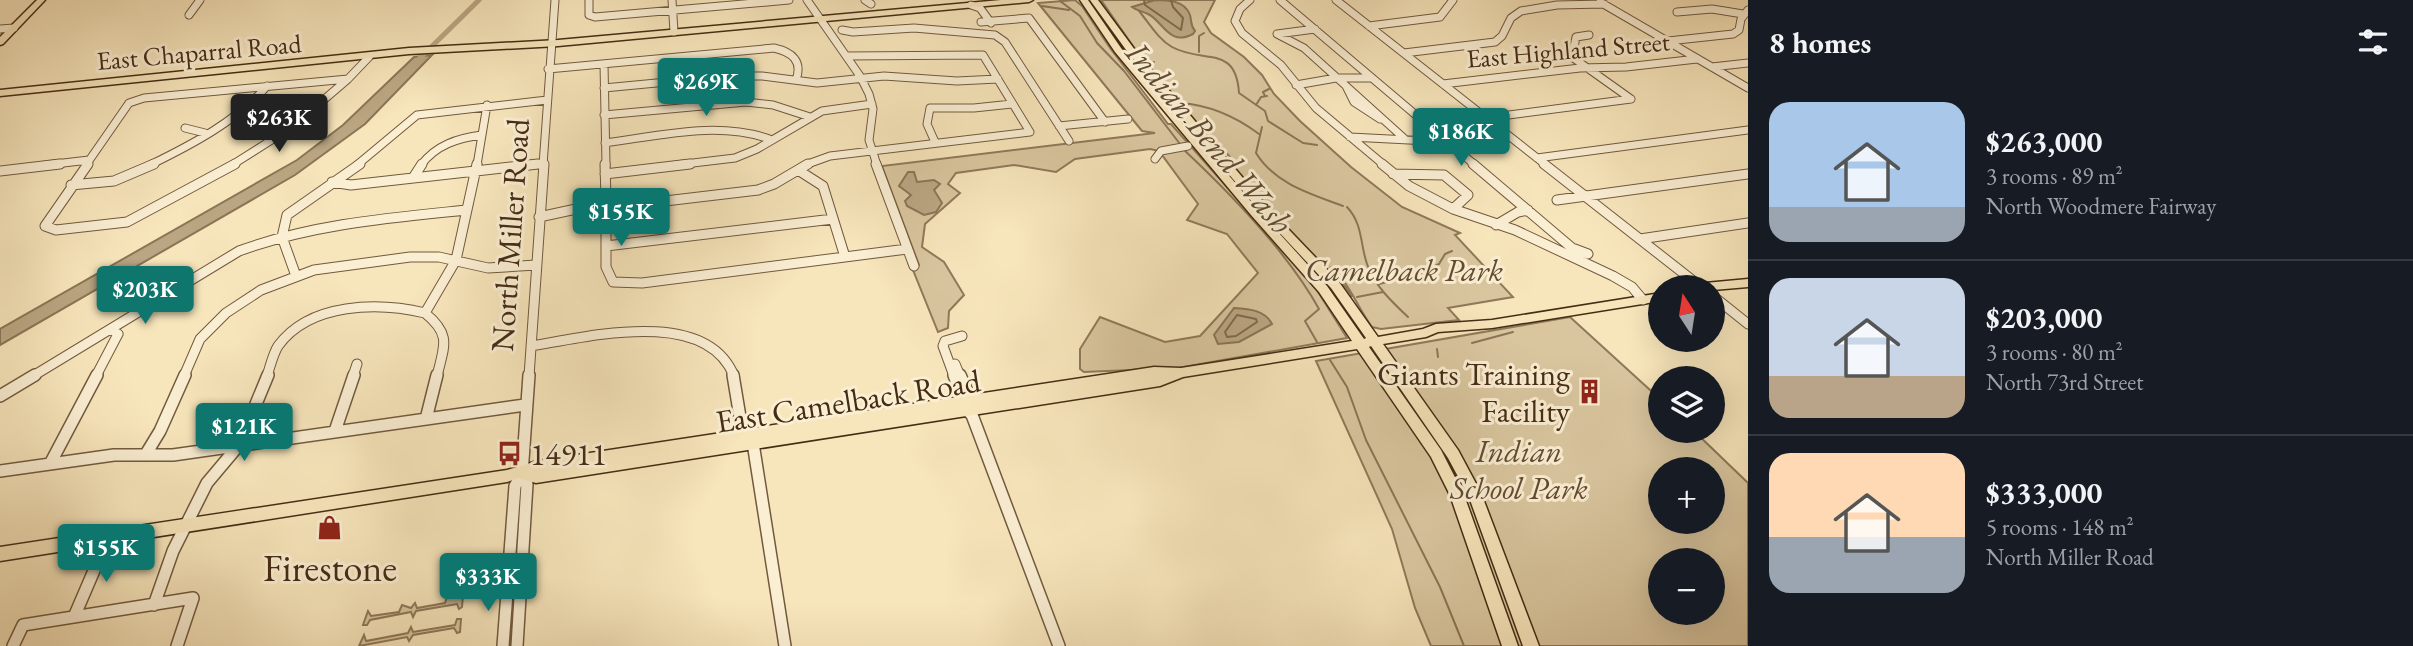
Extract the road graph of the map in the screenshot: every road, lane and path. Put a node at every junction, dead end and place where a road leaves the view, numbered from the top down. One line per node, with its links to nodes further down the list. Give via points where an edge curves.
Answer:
1 (29, 0): 30 (main road)
2 (40, 0): 29 (main road)
3 (200, 0): 4 (street); 25 (street)
4 (206, 0)
5 (555, 0): 38 (street, North Miller Road)
6 (589, 0): 22 (street, via 590,17)
7 (672, 0): 22 (street)
8 (789, 0): 19 (street)
9 (807, 0): 27 (street)
10 (815, 0): 27 (street)
11 (1029, 0): 21 (main road, East Chaparral Road)
12 (1084, 0): 136 (main road, via 1118,50)
13 (1094, 0): 136 (main road, via 1266,212 1325,274)
14 (1250, 0): 59 (street, via 1238,10 1237,26 1272,55)
15 (1280, 0): 31 (street)
16 (1337, 0): 17 (street); 28 (street)
17 (1346, 0)
18 (1453, 0): 28 (street, via 1440,17)
19 (758, 1): 22 (street)
20 (1598, 1): 37 (street); 43 (street, via 1521,12 1511,18 1504,35 1495,42)
21 (976, 5): 26 (street, via 973,9); 27 (main road, East Chaparral Road)
22 (672, 10): 33 (street)
23 (1677, 12): 24 (street)
24 (1746, 12): 37 (street, via 1733,34)
25 (189, 15)
26 (983, 18): 34 (street, via 991,24); 72 (street, via 1028,18)
27 (822, 19): 33 (main road, East Chaparral Road); 44 (street)
28 (1369, 26): 43 (street)
29 (14, 27): 30 (street); 36 (main road)
30 (1, 29)
31 (1315, 29): 52 (street, via 1277,34 1304,48); 53 (street)
32 (842, 30): 34 (street, via 906,27)
33 (674, 32): 38 (main road, East Chaparral Road)
34 (984, 33): 73 (street, via 1005,42)
35 (1590, 35): 50 (street, via 1576,37 1571,54)
36 (0, 41)
37 (1668, 41): 46 (street)
38 (551, 44): 39 (main road, East Chaparral Road); 51 (street, North Miller Road)
39 (476, 49): 40 (main road, East Chaparral Road)
40 (437, 51): 41 (main road, East Chaparral Road)
41 (414, 52): 42 (main road, East Chaparral Road)
42 (401, 53): 45 (main road, East Chaparral Road)
43 (1404, 53): 58 (street)
44 (847, 55): 55 (street); 56 (street, via 983,55)
45 (369, 57): 54 (street); 63 (main road, East Chaparral Road)
46 (1698, 59): 49 (street); 50 (street, East Highland Street)
47 (1748, 63): 49 (street)
48 (604, 64): 51 (street); 57 (street, via 774,48 788,52 801,68); 61 (street)
49 (1712, 67): 62 (street)
50 (1586, 68): 58 (street, East Highland Street); 70 (street, via 1631,99)
51 (548, 69): 64 (street, North Miller Road)
52 (1336, 78): 53 (street); 59 (street); 80 (street, via 1346,85 1358,106 1389,122)
53 (1372, 78): 83 (street)
54 (348, 79): 60 (street); 100 (street, via 274,140 127,222 56,230 45,226)
55 (862, 79): 56 (street); 57 (street); 65 (street)
56 (998, 79): 66 (street)
57 (796, 80): 61 (street, via 730,76)
58 (1443, 84): 70 (street)
59 (1296, 85): 78 (street)
60 (267, 86): 76 (street); 89 (street, via 129,103)
61 (604, 88): 68 (street)
62 (1748, 88)
63 (0, 93)
64 (547, 100): 67 (street); 90 (street, North Miller Road)
65 (872, 104): 69 (street, via 829,109); 86 (street, via 867,129)
66 (1012, 104): 82 (street, via 932,107 926,124); 82 (street, via 1030,132)
67 (487, 105): 77 (street); 99 (street, via 422,113)
68 (604, 114): 69 (street, via 746,102); 84 (street)
69 (810, 117): 79 (street)
70 (1486, 118): 87 (street)
71 (1128, 119): 72 (street)
72 (1105, 121): 73 (street)
73 (1059, 127): 81 (street)
74 (185, 128): 76 (street)
75 (1748, 130): 87 (street)
76 (205, 134): 100 (street, via 119,179)
77 (482, 135): 92 (street); 98 (street, via 444,143)
78 (1349, 137): 80 (street); 95 (street)
79 (772, 140): 84 (street, via 725,130); 94 (street, via 747,155 724,161)
80 (1406, 140): 83 (street)
81 (1069, 141)
82 (935, 142): 86 (street)
83 (1448, 142): 108 (street)
84 (605, 143): 94 (street)
85 (1188, 146): 88 (street, via 1161,151)
86 (871, 150): 93 (street, via 830,156); 117 (street)
87 (1537, 158): 101 (street)
88 (1155, 159)
89 (89, 160): 91 (street); 100 (street)
90 (542, 163): 92 (street); 109 (street, North Miller Road)
91 (4, 168): 97 (street)
92 (476, 170): 98 (street); 106 (street)
93 (798, 170): 104 (street, via 749,192); 111 (street, via 823,187)
94 (605, 174): 102 (street)
95 (1393, 174): 105 (street); 105 (street, via 1448,177 1468,195)
96 (1748, 174): 101 (street)
97 (0, 178)
98 (414, 178): 99 (street, via 351,185)
99 (332, 182): 114 (street, via 287,215)
100 (71, 185)
101 (1586, 196): 103 (street); 115 (street)
102 (606, 199): 104 (street); 107 (street)
103 (1557, 200)
104 (623, 206): 110 (street, via 617,216)
105 (1453, 209): 113 (street)
106 (467, 210): 114 (street, via 313,227); 120 (street)
107 (590, 210): 109 (street); 110 (street, via 595,218)
108 (1528, 210): 113 (street); 118 (street, via 1572,248)
109 (539, 216): 121 (street, North Miller Road)
110 (606, 219): 116 (street)
111 (833, 219): 116 (street); 119 (street)
112 (1748, 223): 115 (street)
113 (1496, 225): 130 (street)
114 (281, 235): 124 (street); 134 (street, via 239,251)
115 (1640, 239): 123 (street)
116 (606, 246): 119 (street, via 612,282 642,283)
117 (907, 249): 119 (street); 122 (street)
118 (1588, 254)
119 (845, 257)
120 (456, 260): 121 (street, via 488,268); 124 (street, via 410,257); 132 (street)
121 (536, 265): 137 (street, North Miller Road)
122 (914, 266)
123 (1687, 275)
124 (296, 276): 146 (street, via 244,299 212,325 189,359)
125 (1748, 283): 127 (main road)
126 (1726, 285): 127 (main road)
127 (1733, 285): 128 (main road)
128 (1726, 288)
129 (1648, 299): 130 (main road, East Camelback Road)
130 (1643, 300): 136 (main road, East Camelback Road)
131 (1726, 305): 133 (street)
132 (425, 313): 142 (street, via 441,326 445,342); 145 (street, via 392,306 326,314 299,326 277,347)
133 (1748, 324)
134 (111, 329): 139 (street); 147 (street, via 118,334)
135 (962, 335): 141 (street, via 943,346)
136 (1368, 343): 141 (main road, East Camelback Road, via 1181,373 1160,381); 161 (main road, via 1450,479); 162 (main road, via 1452,454 1471,487)
137 (531, 346): 140 (street, North Miller Road); 144 (street, via 655,331 699,340 718,353 733,374)
138 (357, 364): 143 (street)
139 (0, 396)
140 (526, 405): 142 (street); 149 (street, North Miller Road)
141 (970, 407): 144 (main road, East Camelback Road); 160 (street)
142 (426, 419): 143 (street)
143 (335, 432): 145 (street)
144 (748, 439): 149 (main road, East Camelback Road, via 537,467); 159 (street)
145 (239, 445): 146 (street, via 173,455); 150 (street, via 207,484)
146 (146, 454): 147 (street)
147 (50, 464): 148 (street)
148 (0, 471)
149 (522, 474): 150 (main road, East Camelback Road); 157 (street, North Miller Road, via 515,486); 158 (street, North Miller Road, via 527,484)
150 (187, 526): 151 (main road, East Camelback Road); 153 (street)
151 (108, 538): 152 (main road, East Camelback Road); 154 (street)
152 (0, 554)
153 (154, 605): 154 (street); 156 (street, via 193,598)
154 (74, 617): 155 (street, via 23,625)
155 (13, 646)
156 (177, 646)
157 (503, 646)
158 (517, 646)
159 (785, 646)
160 (1059, 646)
161 (1510, 646)
162 (1531, 646)

